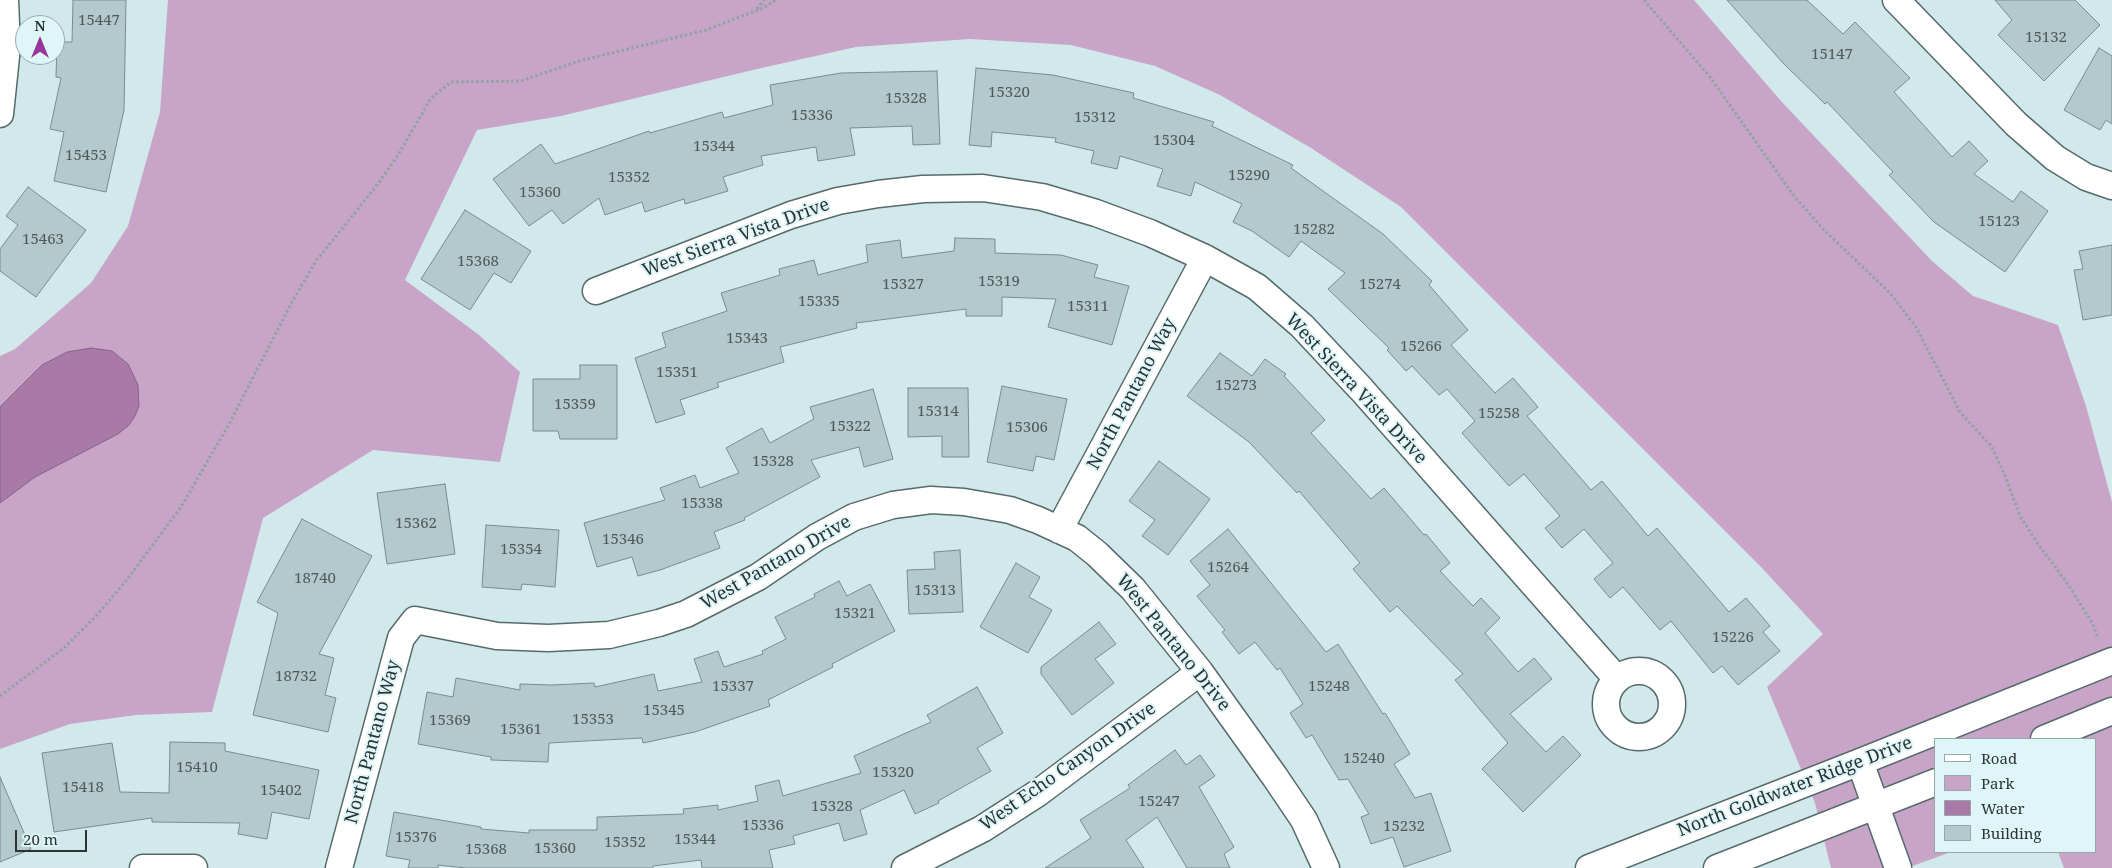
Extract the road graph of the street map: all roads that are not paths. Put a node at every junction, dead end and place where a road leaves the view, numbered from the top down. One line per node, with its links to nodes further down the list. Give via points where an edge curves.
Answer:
1 (5, 0): 3 (street, via 7,47)
2 (1896, 0): 4 (street, via 2016,124 2055,158 2086,177)
3 (0, 114)
4 (2112, 186)
5 (1205, 258): 6 (street, West Sierra Vista Drive, via 1150,233 1042,197 983,188 923,189 838,201 791,215); 7 (street, North Pantano Way); 11 (street, West Sierra Vista Drive, via 1257,287 1302,326)
6 (596, 292)
7 (1059, 530): 8 (street, West Pantano Drive, via 1010,510 964,502 931,500 893,505 854,517 817,537 758,577 686,614 659,623 609,635 548,638 497,636); 10 (street, West Pantano Drive, via 1077,538 1098,554 1133,589)
8 (415, 620): 19 (street, North Pantano Way, via 401,638)
9 (2107, 654): 14 (street, North Goldwater Ridge Drive)
10 (1200, 672): 20 (street, West Echo Canyon Drive, via 1030,798 982,829); 21 (street, West Pantano Drive, via 1276,777 1299,813)
11 (1617, 679)
12 (2112, 711): 13 (street)
13 (2046, 738)
14 (1860, 762): 16 (street); 22 (street, North Goldwater Ridge Drive)
15 (1934, 783): 16 (street)
16 (1875, 806): 23 (street); 24 (street)
17 (143, 868): 18 (street)
18 (194, 868)
19 (339, 868)
20 (905, 868)
21 (1326, 868)
22 (1589, 868)
23 (1717, 868)
24 (1898, 868)

